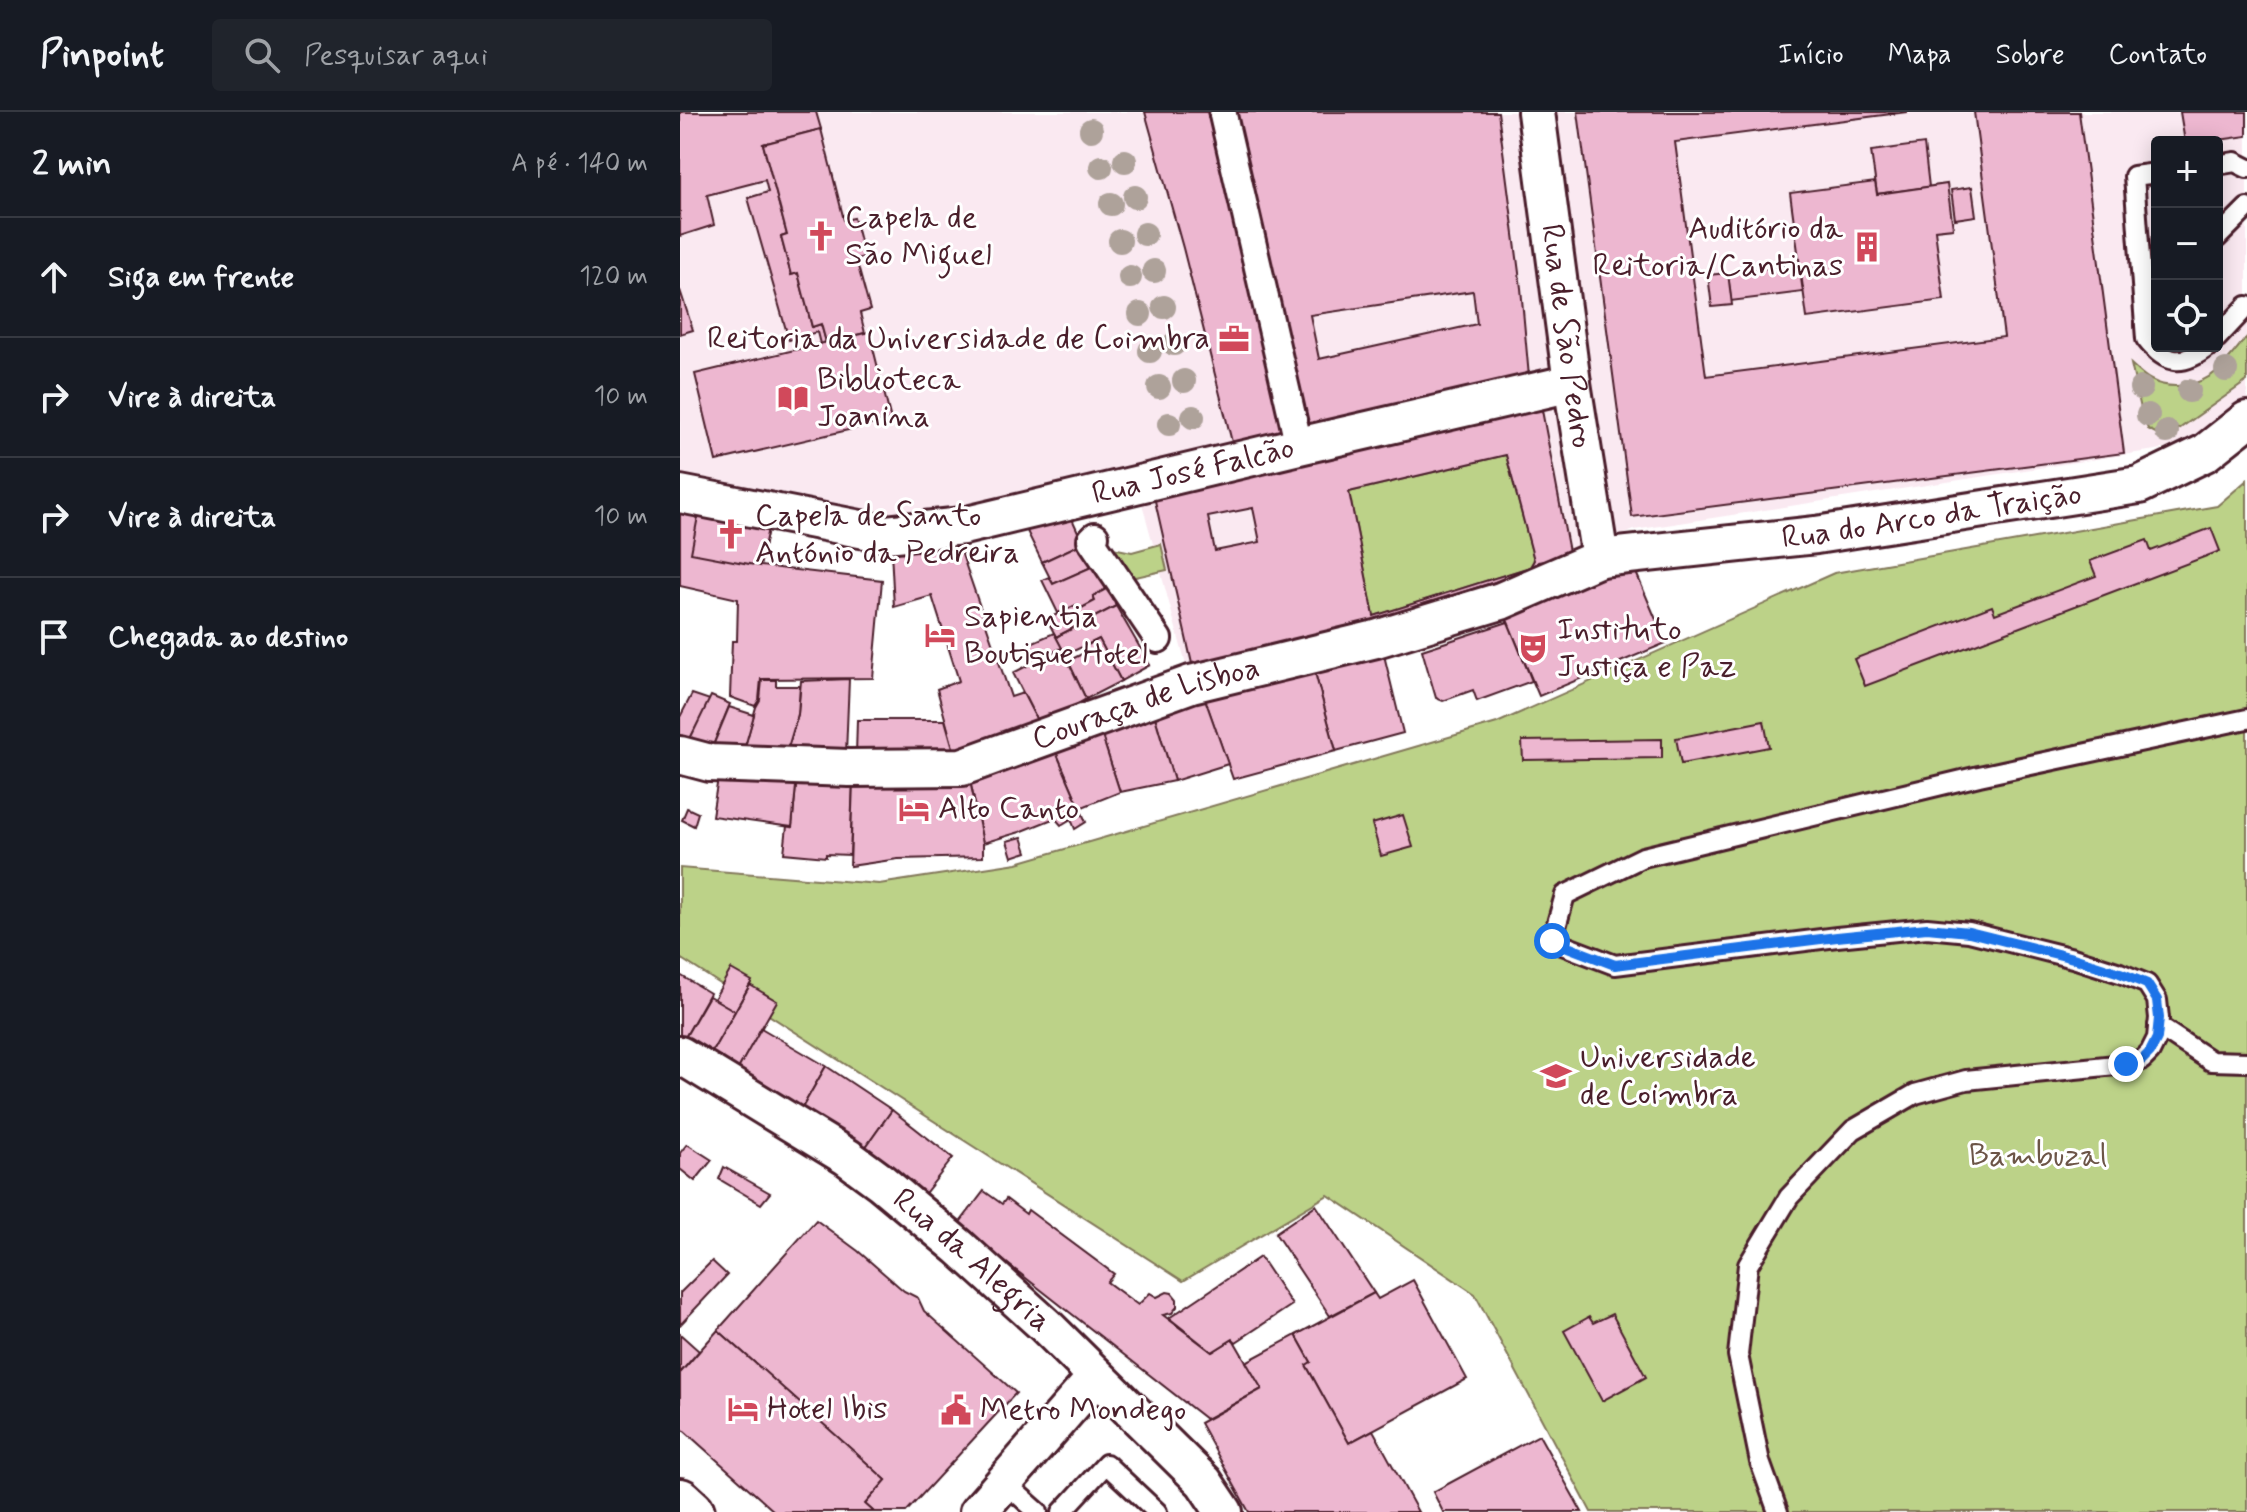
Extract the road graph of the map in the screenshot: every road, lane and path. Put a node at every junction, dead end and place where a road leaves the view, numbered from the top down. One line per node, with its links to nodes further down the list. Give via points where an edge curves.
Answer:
1 (1536, 112): 15 (street, Rua de São Pedro)
2 (1223, 115): 17 (street)
3 (2223, 164): 4 (lane)
4 (2247, 168)
5 (2151, 174): 10 (lane, via 2134,176)
6 (2247, 208): 7 (lane)
7 (2223, 232)
8 (2151, 304): 10 (lane)
9 (2247, 306): 11 (lane)
10 (2142, 313): 12 (lane)
11 (2223, 332)
12 (2151, 346)
13 (2156, 352): 14 (lane, via 2173,360 2191,359)
14 (2201, 352)
15 (1572, 383): 17 (street, Rua José Falcão); 20 (street, Rua de São Pedro)
16 (2247, 420): 20 (street, Rua do Arco da Traição, via 2205,453 2139,485 1816,535)
17 (1299, 446): 18 (street, Rua José Falcão, via 963,526 886,534)
18 (680, 494)
19 (1095, 536): 21 (street, via 1091,540)
20 (1600, 558): 23 (street, Couraça de Lisboa, via 1501,601 1376,639 1178,688 962,767 710,763)
21 (1158, 639)
22 (2247, 719): 24 (lane, via 1979,776 1643,857 1565,895 1552,941 1615,965 1927,928 1969,932 2073,958 2147,984 2157,1000)
23 (680, 755)
24 (2158, 1026): 26 (lane, via 2211,1061); 36 (lane, via 2157,1038 2142,1060 1966,1080 1915,1094 1853,1130 1789,1197 1748,1265 1738,1355 1760,1462)
25 (680, 1055): 27 (street, Rua da Alegria, via 881,1182 970,1257)
26 (2247, 1062)
27 (1096, 1377): 28 (street); 35 (street, Rua da Alegria, via 1204,1482)
28 (1004, 1482): 31 (street); 32 (lane)
29 (680, 1501): 30 (main road)
30 (692, 1512)
31 (978, 1512)
32 (1038, 1512)
33 (1062, 1512): 34 (lane, via 1106,1464)
34 (1157, 1512)
35 (1224, 1512)
36 (1778, 1512)

